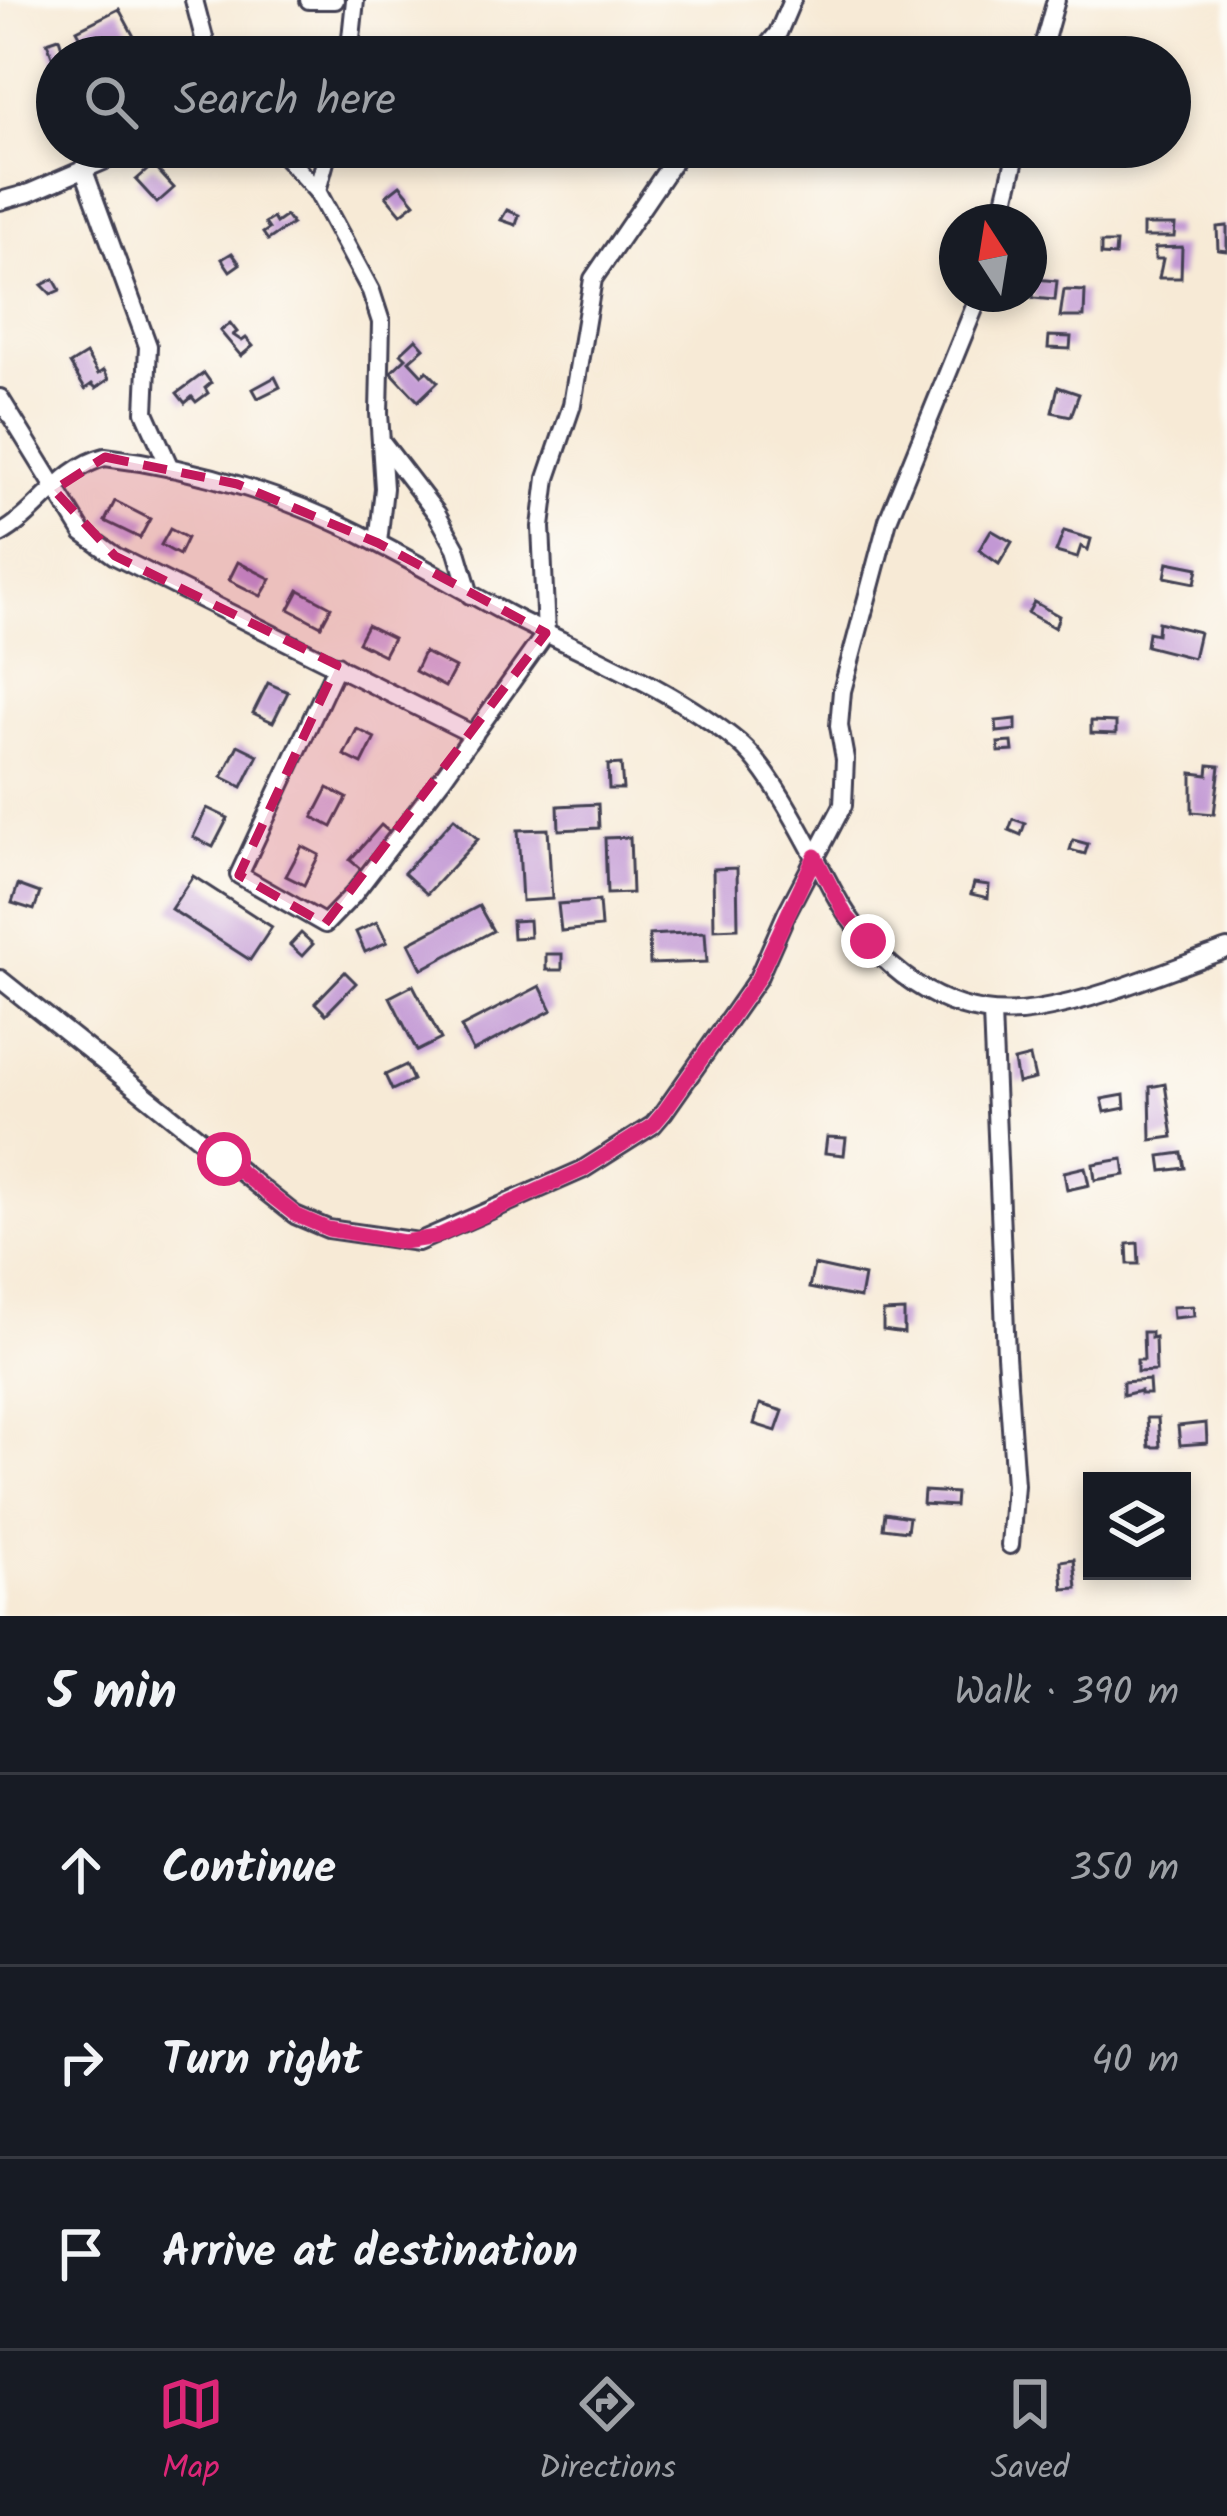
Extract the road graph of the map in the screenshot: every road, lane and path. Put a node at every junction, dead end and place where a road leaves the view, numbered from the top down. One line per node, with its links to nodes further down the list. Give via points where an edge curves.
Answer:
1 (194, 0): 7 (street)
2 (309, 0): 3 (street)
3 (335, 0)
4 (355, 0): 8 (street)
5 (792, 0): 9 (street)
6 (1056, 0): 10 (street)
7 (203, 36)
8 (351, 36)
9 (776, 36)
10 (1046, 36)
11 (83, 168): 17 (street); 22 (street, via 148,346 145,412)
12 (296, 168): 16 (street)
13 (323, 168): 16 (street)
14 (668, 168): 27 (street, via 593,279 572,405 547,478)
15 (1013, 168): 18 (street)
16 (317, 191): 21 (street, via 381,322)
17 (0, 201)
18 (1004, 204)
19 (973, 312): 30 (street, via 888,520 842,691 843,805)
20 (0, 398): 23 (street)
21 (381, 440): 25 (street); 26 (street, via 437,514)
22 (170, 469): 23 (street, via 105,457); 25 (street, via 238,484)
23 (53, 490): 24 (street); 28 (street, via 83,533 115,556)
24 (0, 534)
25 (378, 543): 26 (street)
26 (470, 595): 27 (street)
27 (546, 633): 29 (street); 30 (street, via 744,747)
28 (337, 665): 29 (street); 29 (street, via 239,875 325,924)
29 (474, 735)
30 (815, 856): 32 (street, via 758,978 653,1125 582,1170 418,1242 328,1229 296,1215); 33 (street, via 845,914 890,968 931,994)
31 (1227, 950): 33 (street, via 1035,1011)
32 (0, 980)
33 (992, 1012): 34 (street, via 1015,1484)
34 (1010, 1545)

